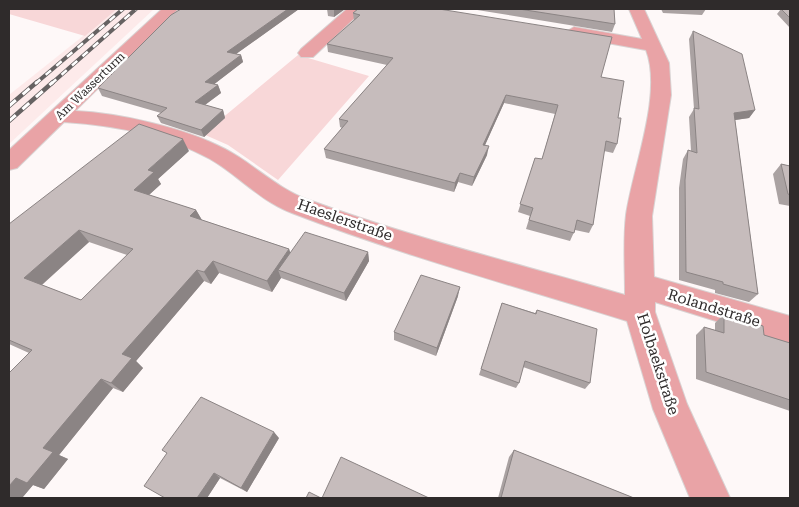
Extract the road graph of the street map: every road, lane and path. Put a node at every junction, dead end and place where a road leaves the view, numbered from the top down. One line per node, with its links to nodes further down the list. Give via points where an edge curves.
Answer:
1 (170, 9): 7 (street, Am Wasserturm)
2 (356, 9): 6 (street)
3 (637, 9): 5 (street, Holbaekstraße)
4 (557, 30): 5 (street)
5 (653, 46): 9 (street, Holbaekstraße, via 660,63 662,96 640,216)
6 (307, 53)
7 (58, 116): 8 (street, Am Wasserturm); 9 (street, Haeslerstraße, via 99,118 177,137 218,154 257,183 298,206 412,244)
8 (9, 163)
9 (639, 299): 10 (street, Rolandstraße); 11 (street, Holbaekstraße, via 671,409)
10 (790, 330)
11 (710, 498)

